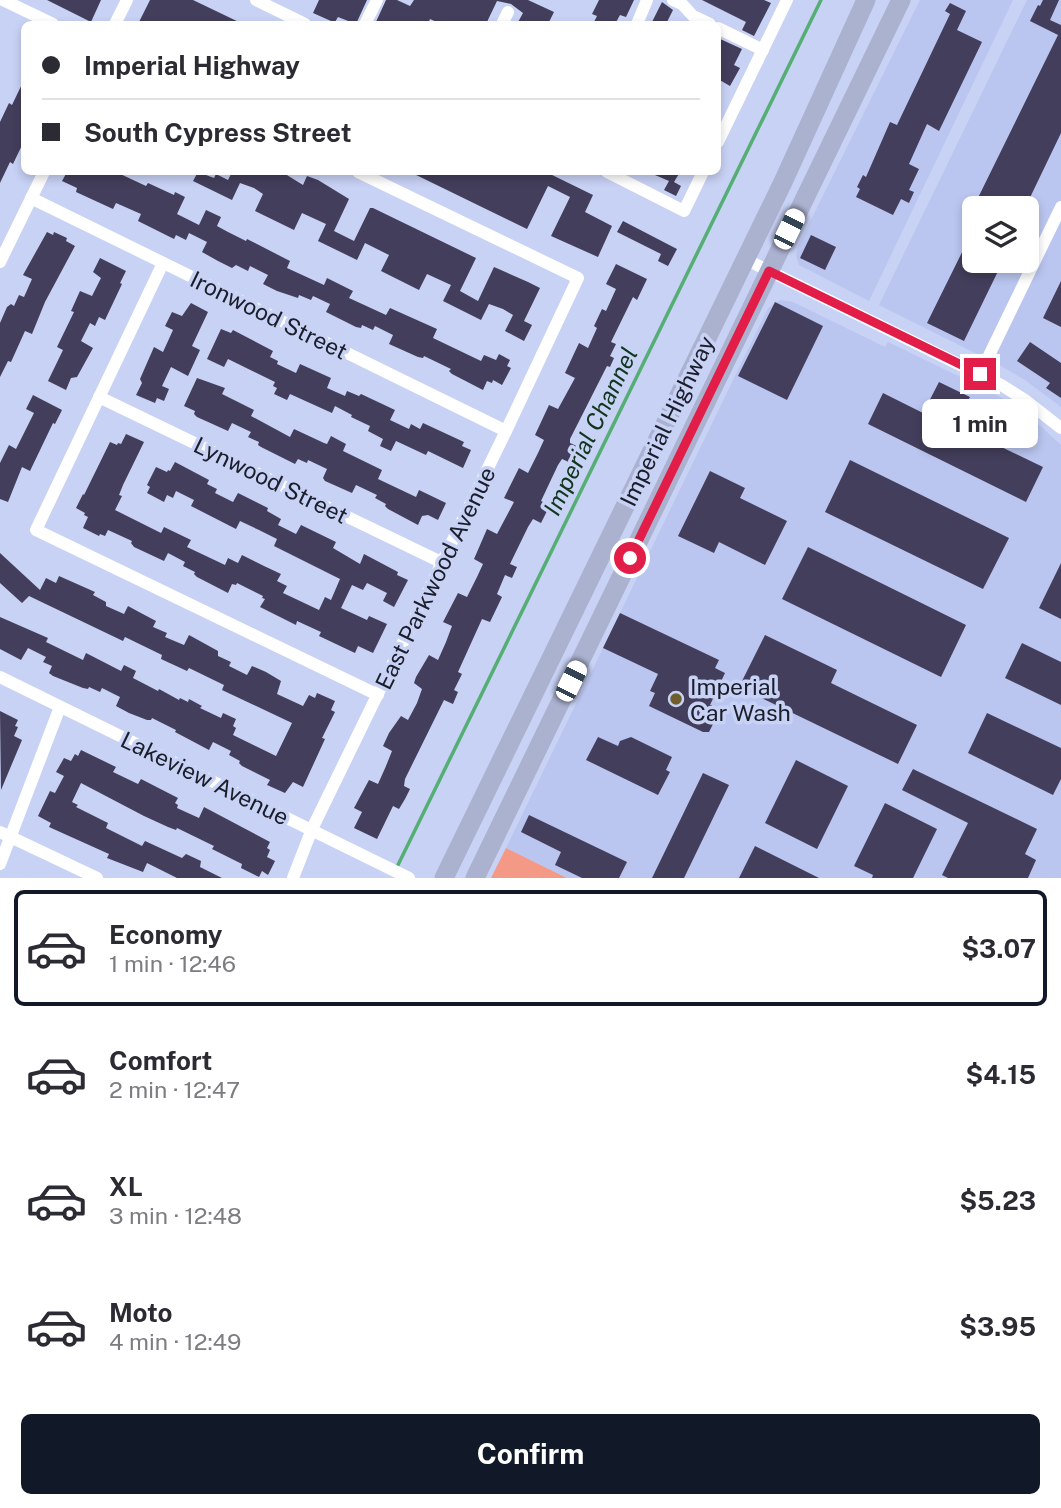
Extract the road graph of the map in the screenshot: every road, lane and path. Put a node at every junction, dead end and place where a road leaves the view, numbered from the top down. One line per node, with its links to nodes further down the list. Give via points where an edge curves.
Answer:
1 (3, 0): 11 (street)
2 (127, 0): 12 (street)
3 (256, 0): 13 (street)
4 (377, 0): 14 (street)
5 (647, 0): 16 (street)
6 (673, 0): 17 (street)
7 (787, 0): 20 (street)
8 (866, 0): 19 (main road, Imperial Highway)
9 (901, 0): 21 (main road, Imperial Highway)
10 (508, 12): 15 (street)
11 (47, 21)
12 (117, 21)
13 (299, 21)
14 (366, 21)
15 (504, 21)
16 (638, 21)
17 (704, 21)
18 (721, 29): 20 (street)
19 (851, 34): 21 (main road, via 856,39 855,50 839,96); 29 (main road, Imperial Highway)
20 (763, 50): 22 (street)
21 (849, 107): 32 (main road, Imperial Highway)
22 (721, 136)
23 (42, 175): 27 (street)
24 (364, 175): 36 (street, East Parkwood Avenue, via 578,278)
25 (613, 175): 26 (street, via 684,211)
26 (702, 175)
27 (31, 198): 30 (street); 31 (street, Ironwood Street)
28 (1061, 207): 33 (street)
29 (745, 259): 32 (street); 47 (main road, Imperial Highway)
30 (0, 262)
31 (163, 263): 34 (street); 36 (street, Ironwood Street)
32 (769, 271): 33 (street); 48 (main road, Imperial Highway)
33 (980, 374): 35 (street)
34 (99, 397): 37 (street, Lynwood Street); 39 (street, via 36,530)
35 (1061, 428)
36 (506, 431): 37 (street, East Parkwood Avenue)
37 (443, 563): 39 (street, East Parkwood Avenue)
38 (0, 677): 40 (street, Lakeview Avenue)
39 (378, 695): 41 (street, East Parkwood Avenue)
40 (60, 707): 41 (street, Lakeview Avenue); 42 (street)
41 (312, 830): 45 (street, East Parkwood Avenue); 46 (street, Lakeview Avenue)
42 (6, 835): 43 (street); 44 (street)
43 (0, 864)
44 (97, 878)
45 (293, 878)
46 (409, 878)
47 (444, 878)
48 (475, 878)

